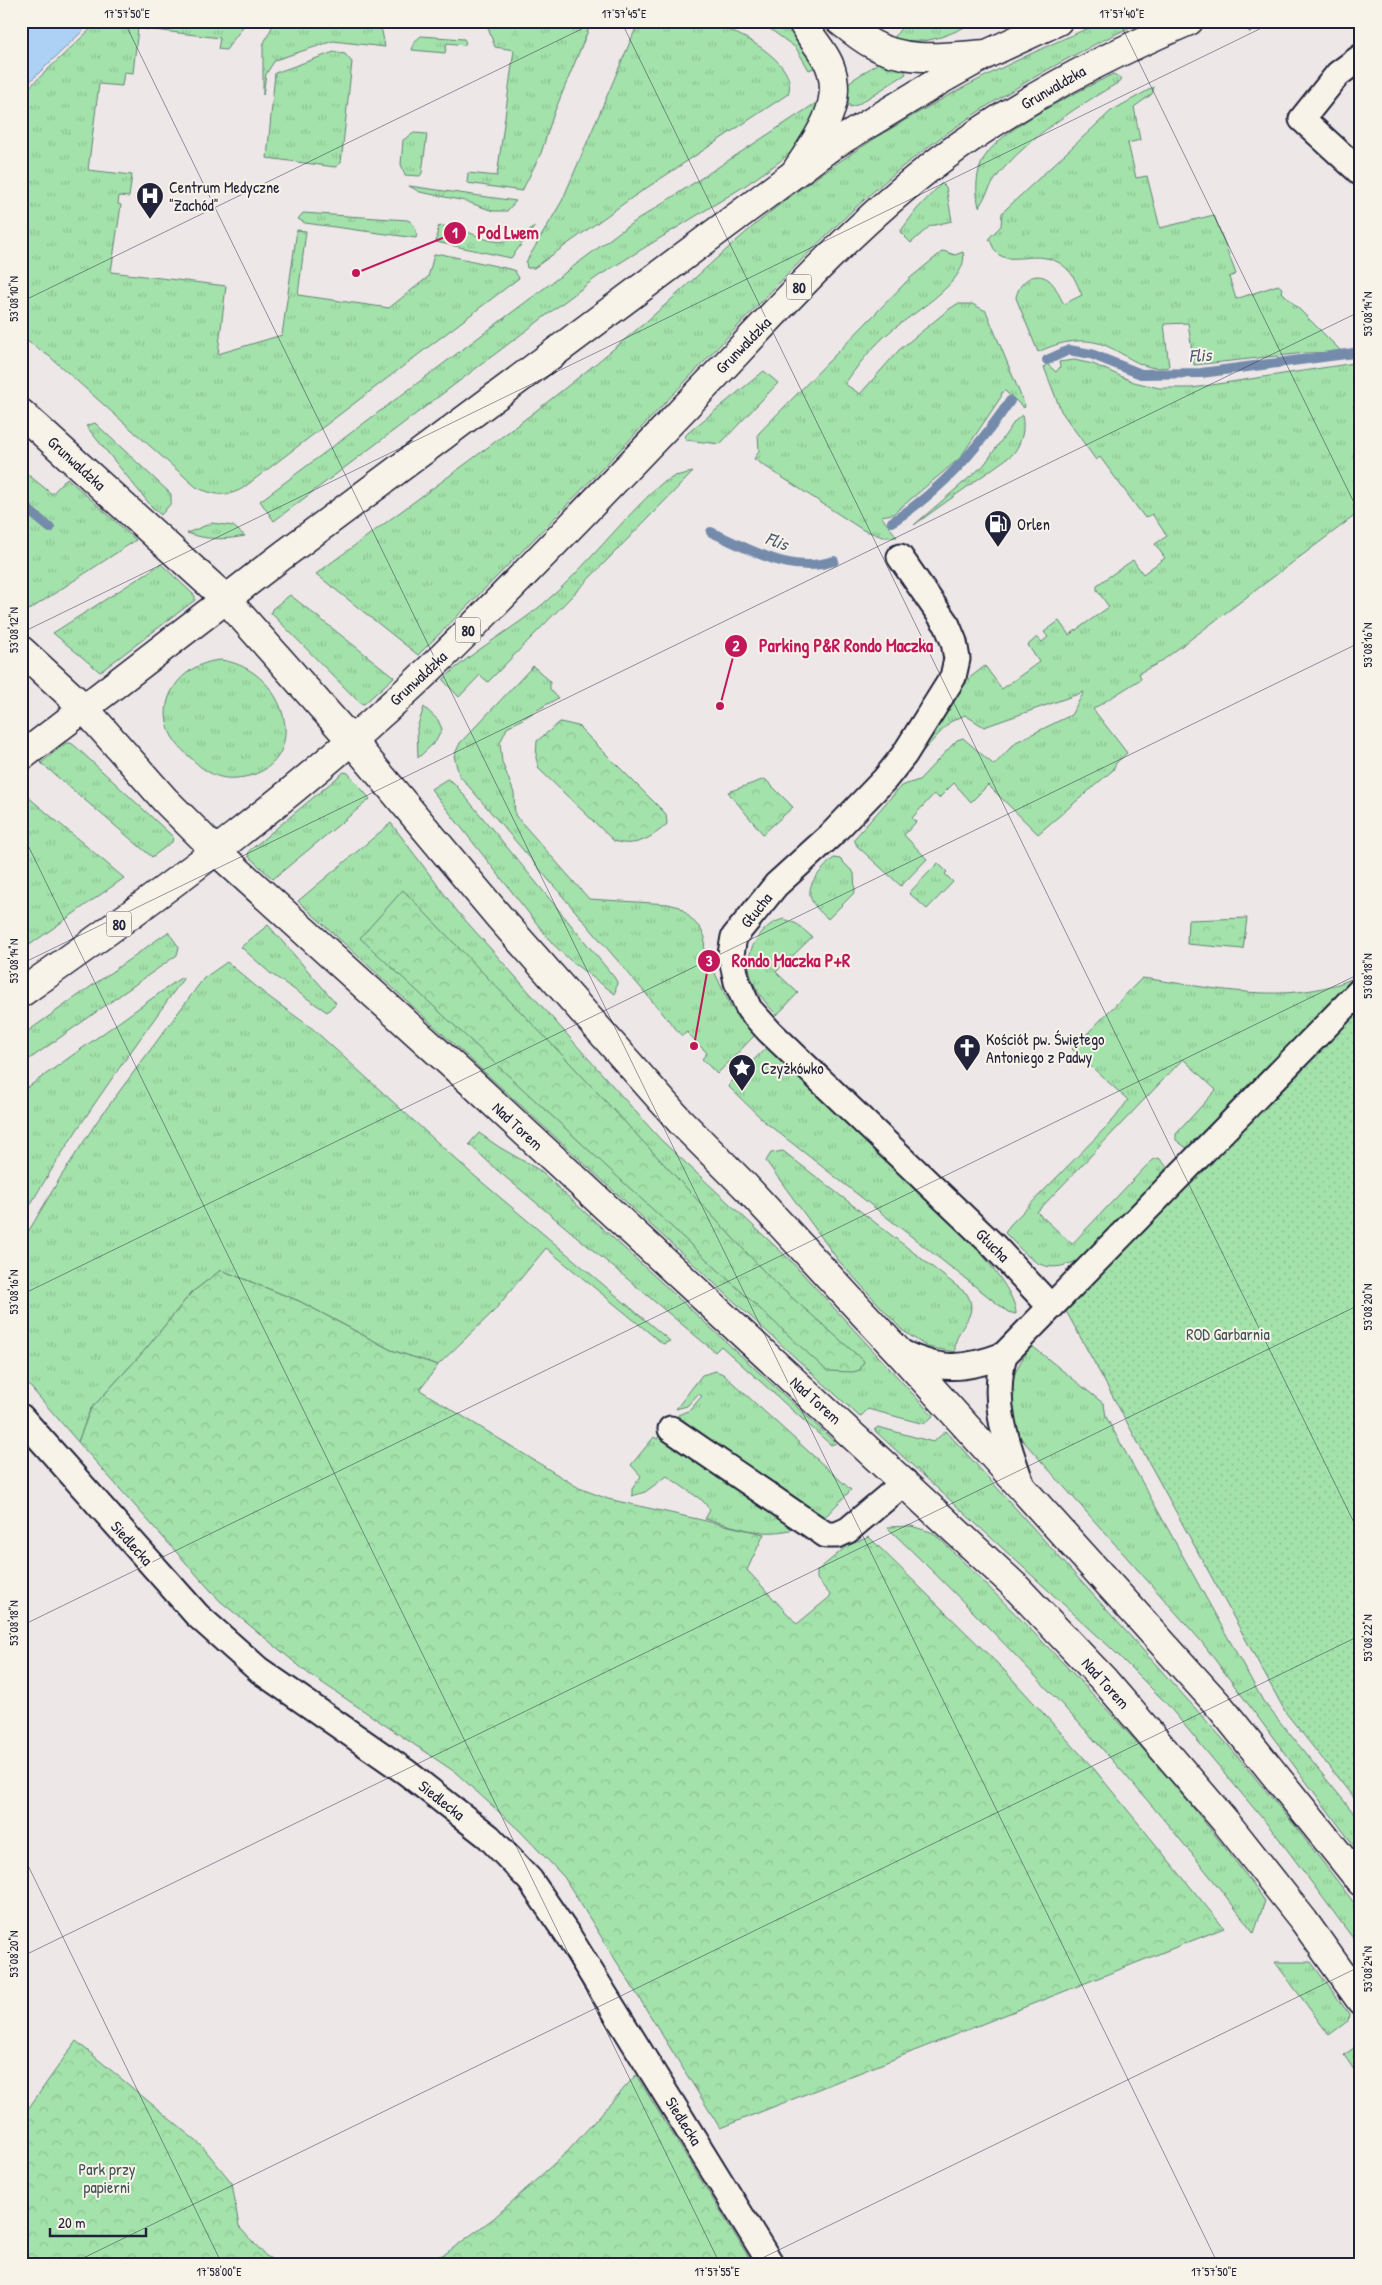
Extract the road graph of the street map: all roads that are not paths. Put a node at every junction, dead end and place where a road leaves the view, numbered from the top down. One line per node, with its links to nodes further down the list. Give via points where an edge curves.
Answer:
1 (802, 21): 7 (main road, via 830,65 833,97 823,131)
2 (840, 21): 5 (main road, via 871,44 898,54 920,58)
3 (1058, 21): 5 (main road)
4 (1189, 21): 14 (main road, Grunwaldzka / 80, via 1128,47 1045,91 939,161 900,193 825,260 581,516 431,667)
5 (987, 54): 7 (main road, via 912,96)
6 (1361, 57): 8 (street, via 1338,74 1302,119)
7 (796, 172): 11 (main road)
8 (1361, 172)
9 (21, 413): 11 (main road, Grunwaldzka)
10 (900, 557): 19 (street, Głucha, via 947,625 957,659 953,677 904,755 831,836 776,885 734,937 731,954 737,982 749,1009 994,1246)
11 (226, 599): 13 (main road); 14 (main road, Grunwaldzka)
12 (21, 650): 13 (main road)
13 (84, 708): 15 (main road); 16 (main road, Nad Torem, via 165,800)
14 (351, 740): 16 (main road, 80); 20 (main road, via 500,918 675,1114)
15 (21, 757)
16 (216, 851): 18 (main road, 80); 24 (main road, Nad Torem)
17 (1361, 990): 19 (street)
18 (21, 993)
19 (1050, 1306): 21 (street)
20 (898, 1351): 21 (street, via 922,1363 944,1367 985,1362); 25 (main road)
21 (1004, 1355): 25 (street, via 998,1375 998,1397 1004,1436)
22 (21, 1417): 28 (street, Siedlecka, via 197,1615 259,1670 406,1772 489,1837 530,1880 569,1937)
23 (671, 1429): 24 (street, via 826,1535 848,1530)
24 (904, 1482): 27 (main road, Nad Torem, via 1014,1585 1105,1681 1226,1821)
25 (1022, 1486): 26 (main road, via 1221,1708)
26 (1361, 1882)
27 (1361, 2001)
28 (771, 2264)

